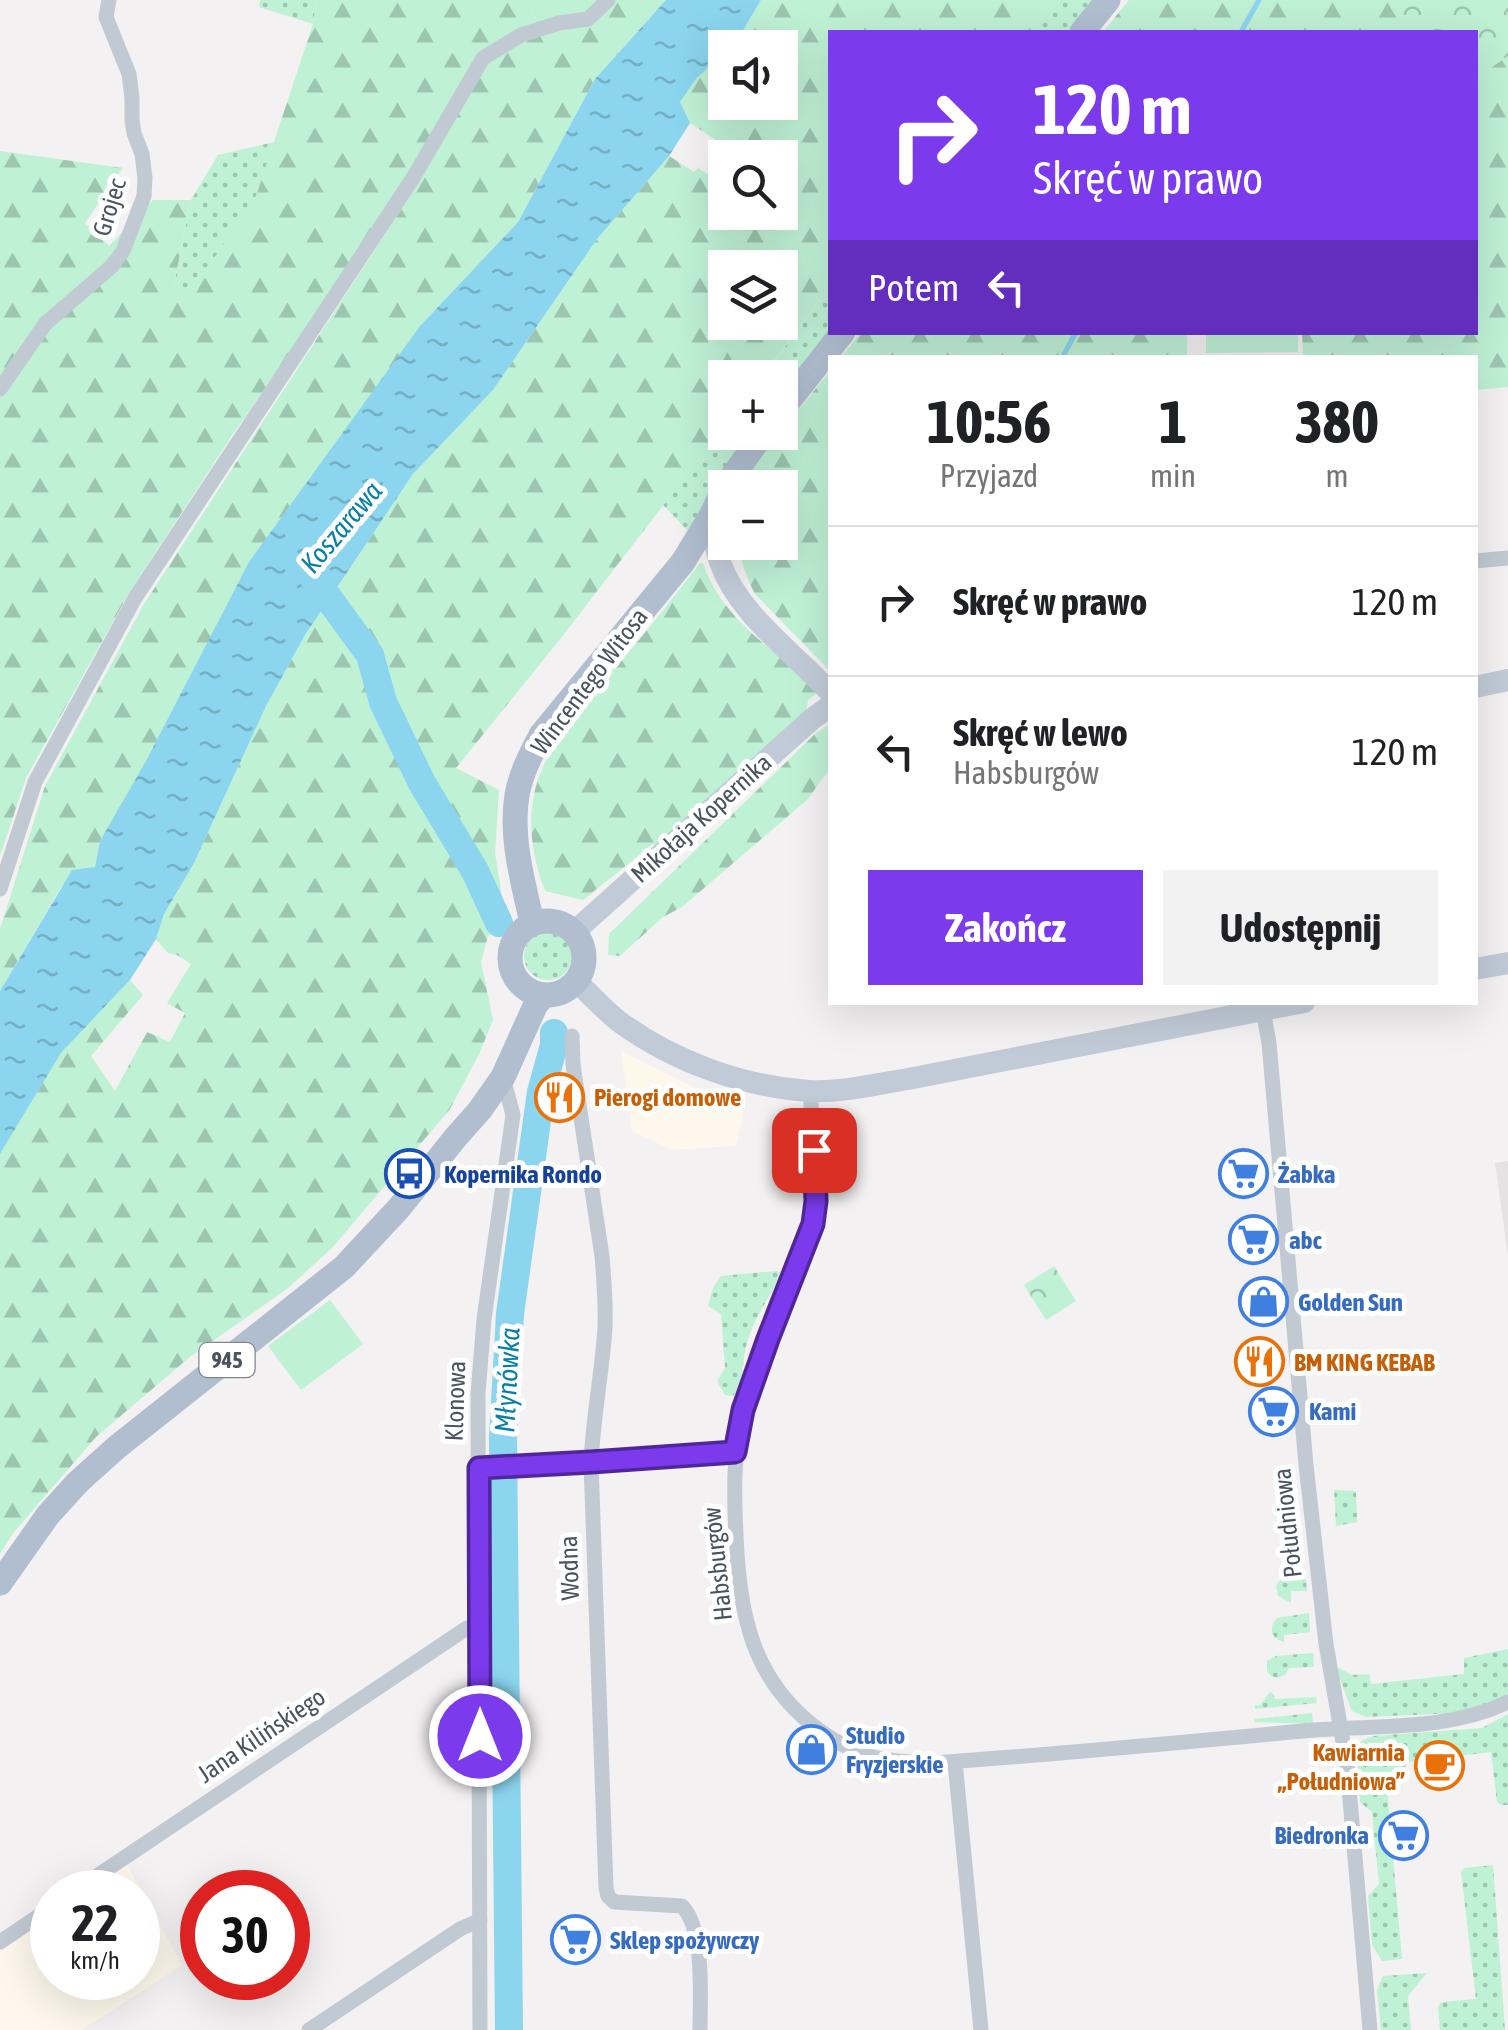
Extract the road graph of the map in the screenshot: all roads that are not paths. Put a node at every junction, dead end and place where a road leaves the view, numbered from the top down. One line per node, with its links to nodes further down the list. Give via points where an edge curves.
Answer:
1 (109, 0): 6 (street, Grojec, via 106,18 129,74 144,196 112,266 45,324)
2 (608, 0): 16 (street, via 588,19 522,35 483,58 413,178 136,598 35,782)
3 (1108, 0): 4 (main road)
4 (1084, 30)
5 (841, 335): 7 (main road)
6 (0, 389)
7 (798, 389)
8 (708, 521): 17 (main road, Wincentego Witosa, via 683,562 541,734 525,766 515,824)
9 (1508, 558): 11 (street)
10 (720, 560): 14 (street, via 746,608)
11 (1478, 561)
12 (1508, 680): 13 (street)
13 (1478, 686)
14 (828, 690)
15 (828, 708): 18 (street, Mikołaja Kopernika)
16 (0, 889)
17 (532, 923): 18 (main road, via 554,920); 22 (main road, 945, via 510,950)
18 (574, 932): 21 (main road, via 584,950)
19 (1508, 963): 20 (street)
20 (1478, 968)
21 (576, 981): 23 (main road); 28 (street, via 623,1024 685,1060)
22 (519, 984): 23 (main road); 29 (main road, 945, via 514,1012)
23 (546, 995): 27 (main road, 945, via 528,1018)
24 (1282, 1005): 25 (street)
25 (1253, 1009): 28 (street, via 854,1088); 36 (street, Południowa, via 1269,1044 1312,1517)
26 (572, 1036): 31 (street, Wodna, via 605,1288)
27 (503, 1078): 29 (main road, 945); 32 (street, Klonowa, via 513,1115 484,1319)
28 (810, 1091): 30 (street, Habsburgów, via 813,1224 743,1410)
29 (456, 1137): 33 (main road, 945, via 344,1267 78,1482)
30 (735, 1452): 31 (street); 37 (street, Habsburgów, via 743,1608 750,1639 779,1692 814,1726 859,1753)
31 (591, 1462): 32 (street); 44 (street, Wodna, via 606,1888 614,1902 682,1906 688,1912)
32 (479, 1468): 34 (street, Klonowa)
33 (0, 1583)
34 (479, 1624): 38 (street, Jana Kilińskiego); 39 (street, Klonowa)
35 (1508, 1702): 36 (street, Habsburgów, via 1447,1721)
36 (1342, 1728): 37 (street, Habsburgów); 46 (street, Południowa)
37 (954, 1762): 45 (street)
38 (106, 1870)
39 (480, 1920): 42 (street); 43 (street, Klonowa)
40 (30, 1921): 41 (street)
41 (0, 1942)
42 (308, 2030)
43 (480, 2030)
44 (700, 2030)
45 (981, 2030)
46 (1370, 2030)

